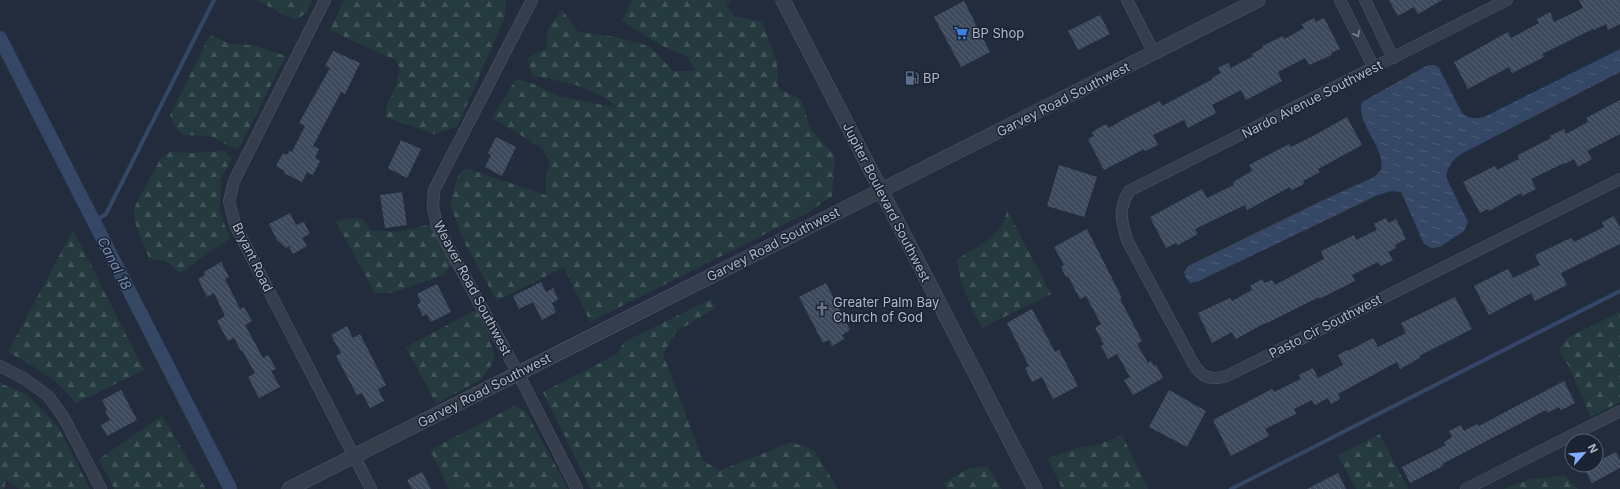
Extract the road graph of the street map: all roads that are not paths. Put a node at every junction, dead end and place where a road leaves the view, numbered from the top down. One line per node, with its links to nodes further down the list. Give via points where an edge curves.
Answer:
1 (325, 0): 18 (street, Bryant Road, via 234,181 229,202 236,227)
2 (532, 0): 16 (street, Weaver Road Southwest, via 434,190 433,208 437,226)
3 (783, 0): 13 (street, Jupiter Boulevard Southwest)
4 (1126, 0): 9 (street)
5 (1258, 0): 9 (street, Garvey Road Southwest)
6 (1340, 0): 11 (street, one-way to 11)
7 (1365, 0): 10 (street)
8 (1507, 0): 10 (street, Nardo Avenue Southwest)
9 (1154, 53): 13 (street, Garvey Road Southwest)
10 (1393, 58): 11 (street, Nardo Avenue Southwest)
11 (1374, 68): 14 (street, Nardo Avenue Southwest, via 1129,191)
12 (1620, 179): 14 (street, Pasto Cir Southwest, via 1220,378 1205,376 1198,372 1192,363 1127,240 1121,220)
13 (880, 190): 16 (street, Garvey Road Southwest); 23 (street, Jupiter Boulevard Southwest)
14 (1122, 203)
15 (0, 366): 19 (street, via 25,379 48,396 64,418)
16 (518, 373): 18 (street, Garvey Road Southwest); 22 (street, Weaver Road Southwest)
17 (1620, 411): 24 (street)
18 (354, 455): 20 (street, Garvey Road Southwest); 21 (street, Bryant Road)
19 (101, 489)
20 (289, 489)
21 (371, 489)
22 (577, 489)
23 (1035, 489)
24 (1466, 489)

